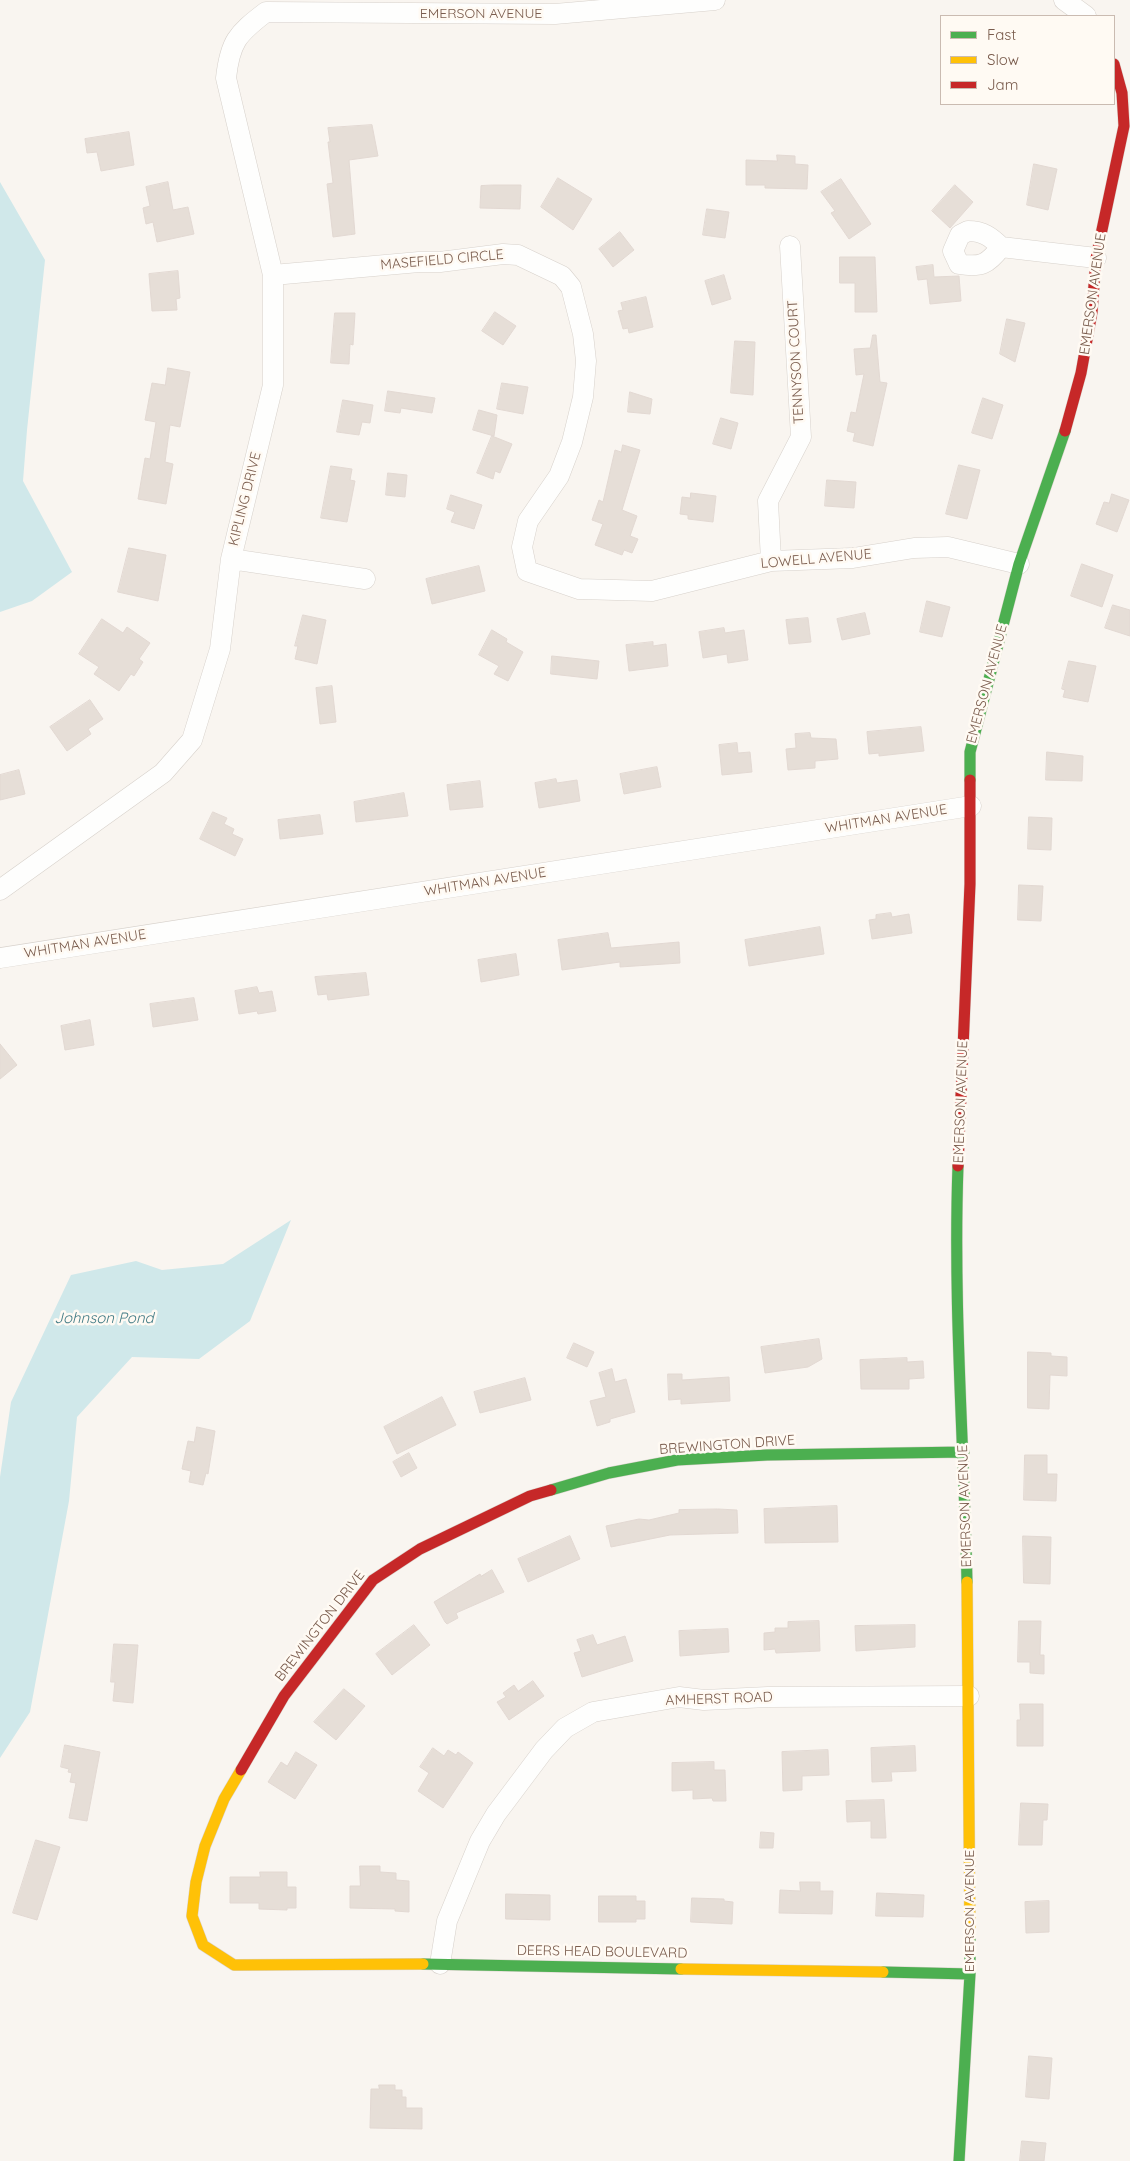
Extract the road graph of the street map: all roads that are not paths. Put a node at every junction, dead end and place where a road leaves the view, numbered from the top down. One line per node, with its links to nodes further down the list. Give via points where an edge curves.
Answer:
1 (715, 0): 4 (street, EMERSON AVENUE, via 546,14 266,12)
2 (1064, 0): 3 (street)
3 (1085, 15)
4 (251, 24): 9 (street, KIPLING DRIVE, via 244,29 229,53 226,78)
5 (1115, 68): 8 (street, EMERSON AVENUE, via 1122,93 1124,126)
6 (790, 246): 11 (street, TENNYSON COURT, via 801,436 768,501)
7 (1001, 247): 8 (street)
8 (1096, 258): 12 (street, EMERSON AVENUE, via 1092,312 1080,373 1060,450)
9 (274, 275): 10 (street, KIPLING DRIVE, via 273,385); 13 (street, MASEFIELD CIRCLE, via 503,254 518,255 562,276 571,287 583,334 586,361 583,397 572,442 559,476 528,521 522,547)
10 (231, 559): 14 (street); 16 (street, KIPLING DRIVE, via 220,649 192,740 164,773)
11 (771, 561): 12 (street, LOWELL AVENUE, via 853,558 914,548 948,547); 13 (street, LOWELL AVENUE, via 652,591 579,590)
12 (1019, 564): 15 (street, EMERSON AVENUE, via 970,752)
13 (527, 571)
14 (365, 579)
15 (971, 806): 17 (street, WHITMAN AVENUE); 18 (street, EMERSON AVENUE, via 958,1179 958,1358)
16 (0, 890)
17 (0, 958)
18 (964, 1452): 19 (street, EMERSON AVENUE); 21 (street, BREWINGTON DRIVE, via 687,1460 609,1473 530,1496 420,1549 373,1580 284,1696 224,1800 205,1846 192,1916 203,1945)
19 (969, 1696): 20 (street, AMHERST ROAD, via 704,1700 679,1697 592,1712 565,1728 544,1750 496,1814 480,1841 447,1921); 22 (street, EMERSON AVENUE)
20 (440, 1964): 21 (street, DEERS HEAD BOULEVARD); 22 (street, DEERS HEAD BOULEVARD)
21 (234, 1965)
22 (970, 1974): 23 (street, EMERSON AVENUE)
23 (959, 2161)

